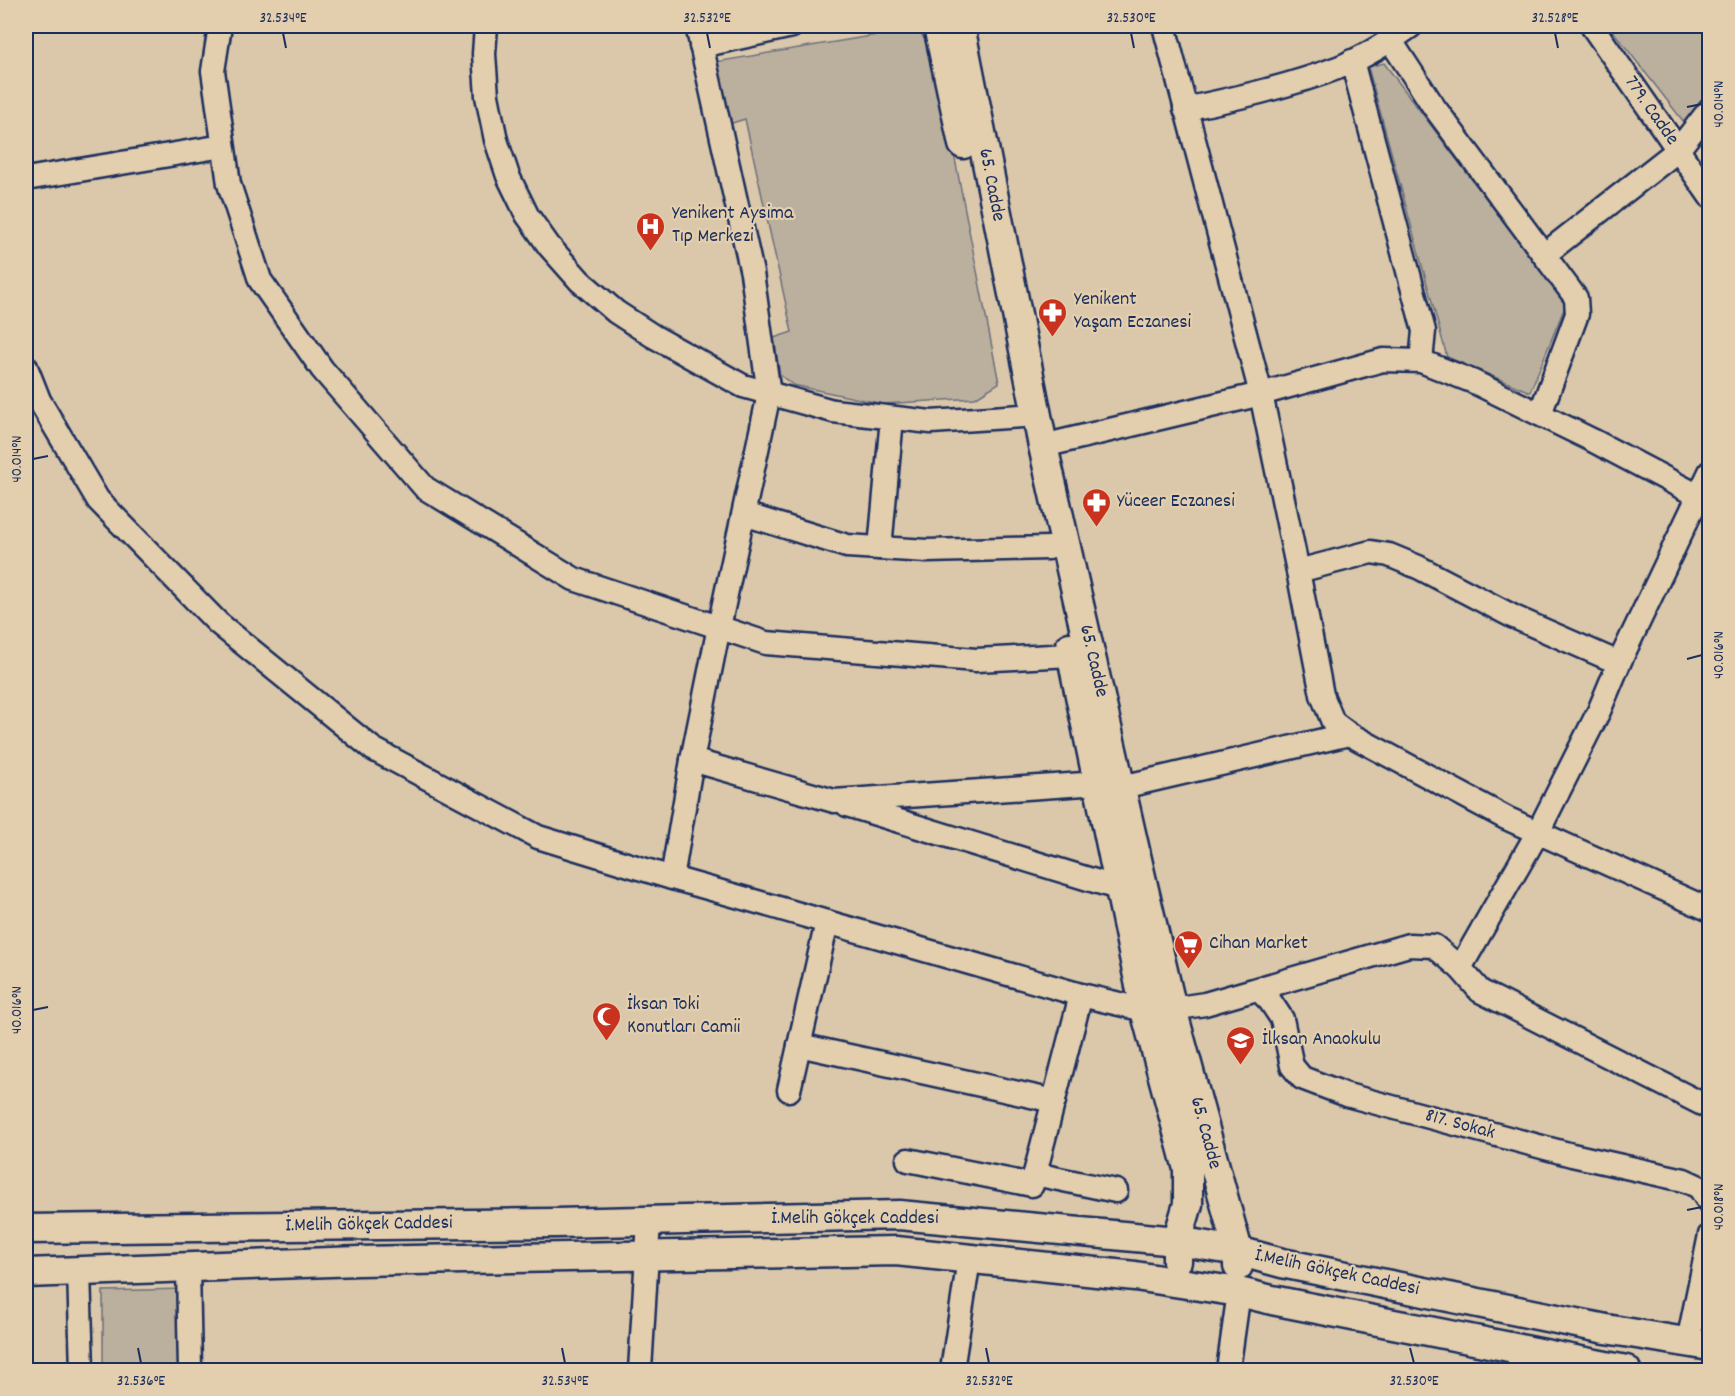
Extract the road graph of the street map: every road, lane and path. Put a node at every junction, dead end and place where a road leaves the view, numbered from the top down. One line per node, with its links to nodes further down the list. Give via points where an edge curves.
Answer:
1 (220, 26): 14 (street, via 213,71)
2 (486, 26): 21 (street, via 487,96 496,140 508,176 549,246 580,281 616,312 743,386)
3 (792, 26): 9 (street)
4 (938, 26): 24 (main road, 65. Cadde)
5 (960, 26): 26 (main road, 65. Cadde)
6 (1164, 26): 12 (street)
7 (1412, 26): 10 (street)
8 (1592, 26): 15 (street, 779. Cadde)
9 (699, 36): 21 (street, via 752,273)
10 (1391, 40): 11 (street); 18 (street, via 1434,107)
11 (1352, 61): 12 (street, via 1258,93); 19 (street, via 1424,331)
12 (1185, 109): 22 (street)
13 (1707, 116): 15 (street)
14 (224, 146): 16 (street); 33 (street, via 229,184 260,280 322,369 424,488 574,579)
15 (1678, 150): 17 (street, 779. Cadde); 18 (street)
16 (26, 179)
17 (1710, 196)
18 (1544, 255): 23 (street, via 1576,298 1577,314)
19 (1421, 361): 22 (street, via 1383,360); 23 (street)
20 (26, 367): 41 (street, via 39,400 98,500 218,623 373,749 538,837)
21 (769, 394): 25 (street, via 833,411); 29 (street)
22 (1261, 394): 26 (street); 32 (street)
23 (1540, 414): 28 (street)
24 (1022, 416): 25 (street, via 932,422); 31 (main road, 65. Cadde)
25 (892, 418): 30 (street)
26 (1043, 446): 38 (main road, 65. Cadde)
27 (1710, 472): 28 (street)
28 (1703, 500): 35 (street)
29 (744, 514): 30 (street, via 847,546); 33 (street)
30 (880, 548): 31 (street)
31 (1049, 548): 34 (main road, 65. Cadde)
32 (1298, 571): 35 (street, via 1371,552 1389,555); 36 (street, via 1322,695 1333,722)
33 (719, 627): 34 (street, via 766,643 976,660); 37 (street)
34 (1071, 655): 38 (main road, 65. Cadde)
35 (1619, 663): 40 (street)
36 (1349, 734): 38 (street); 40 (street)
37 (692, 760): 39 (street); 41 (street)
38 (1110, 785): 39 (street); 42 (main road, 65. Cadde); 48 (main road, 65. Cadde)
39 (834, 801): 42 (street)
40 (1538, 832): 43 (street); 45 (street)
41 (672, 878): 44 (street)
42 (1121, 889): 48 (main road, 65. Cadde)
43 (1707, 903)
44 (827, 922): 47 (street); 49 (street)
45 (1460, 968): 46 (street, via 1434,946 1409,945); 52 (street, via 1480,991)
46 (1258, 989): 48 (street, via 1205,1004); 56 (street, 817. Sokak, via 1282,1019 1292,1066 1302,1078 1347,1095 1572,1155 1684,1180 1699,1187)
47 (1081, 996): 48 (street); 51 (street)
48 (1159, 1010): 60 (main road, 65. Cadde, via 1188,1168 1188,1204); 61 (main road, 65. Cadde)
49 (799, 1045): 50 (street); 51 (street)
50 (789, 1090)
51 (1054, 1101): 54 (street)
52 (1710, 1108)
53 (908, 1161): 54 (street, via 1032,1185)
54 (1035, 1174): 55 (street)
55 (1116, 1191)
56 (1710, 1204)
57 (649, 1221): 58 (main road, İ.Melih Gökçek Caddesi); 60 (main road, İ.Melih Gökçek Caddesi, via 899,1215); 62 (street)
58 (26, 1229)
59 (1710, 1235): 69 (street)
60 (1177, 1241): 61 (main road, İ.Melih Gökçek Caddesi); 67 (main road, 65. Cadde)
61 (1238, 1251): 68 (main road, 65. Cadde); 69 (main road, İ.Melih Gökçek Caddesi, via 1606,1329)
62 (648, 1256): 63 (main road, İ.Melih Gökçek Caddesi, via 896,1251); 64 (main road, İ.Melih Gökçek Caddesi); 73 (street)
63 (969, 1259): 67 (main road, İ.Melih Gökçek Caddesi); 74 (street)
64 (188, 1267): 65 (main road, İ.Melih Gökçek Caddesi); 72 (street)
65 (79, 1271): 66 (main road, İ.Melih Gökçek Caddesi); 71 (street)
66 (26, 1273)
67 (1176, 1281): 68 (main road, İ.Melih Gökçek Caddesi)
68 (1239, 1292): 70 (main road, İ.Melih Gökçek Caddesi); 75 (street)
69 (1699, 1344)
70 (1519, 1360): 76 (main road, İ.Melih Gökçek Caddesi)
71 (82, 1371)
72 (190, 1371)
73 (640, 1371)
74 (952, 1371)
75 (1228, 1371)
76 (1626, 1371)

